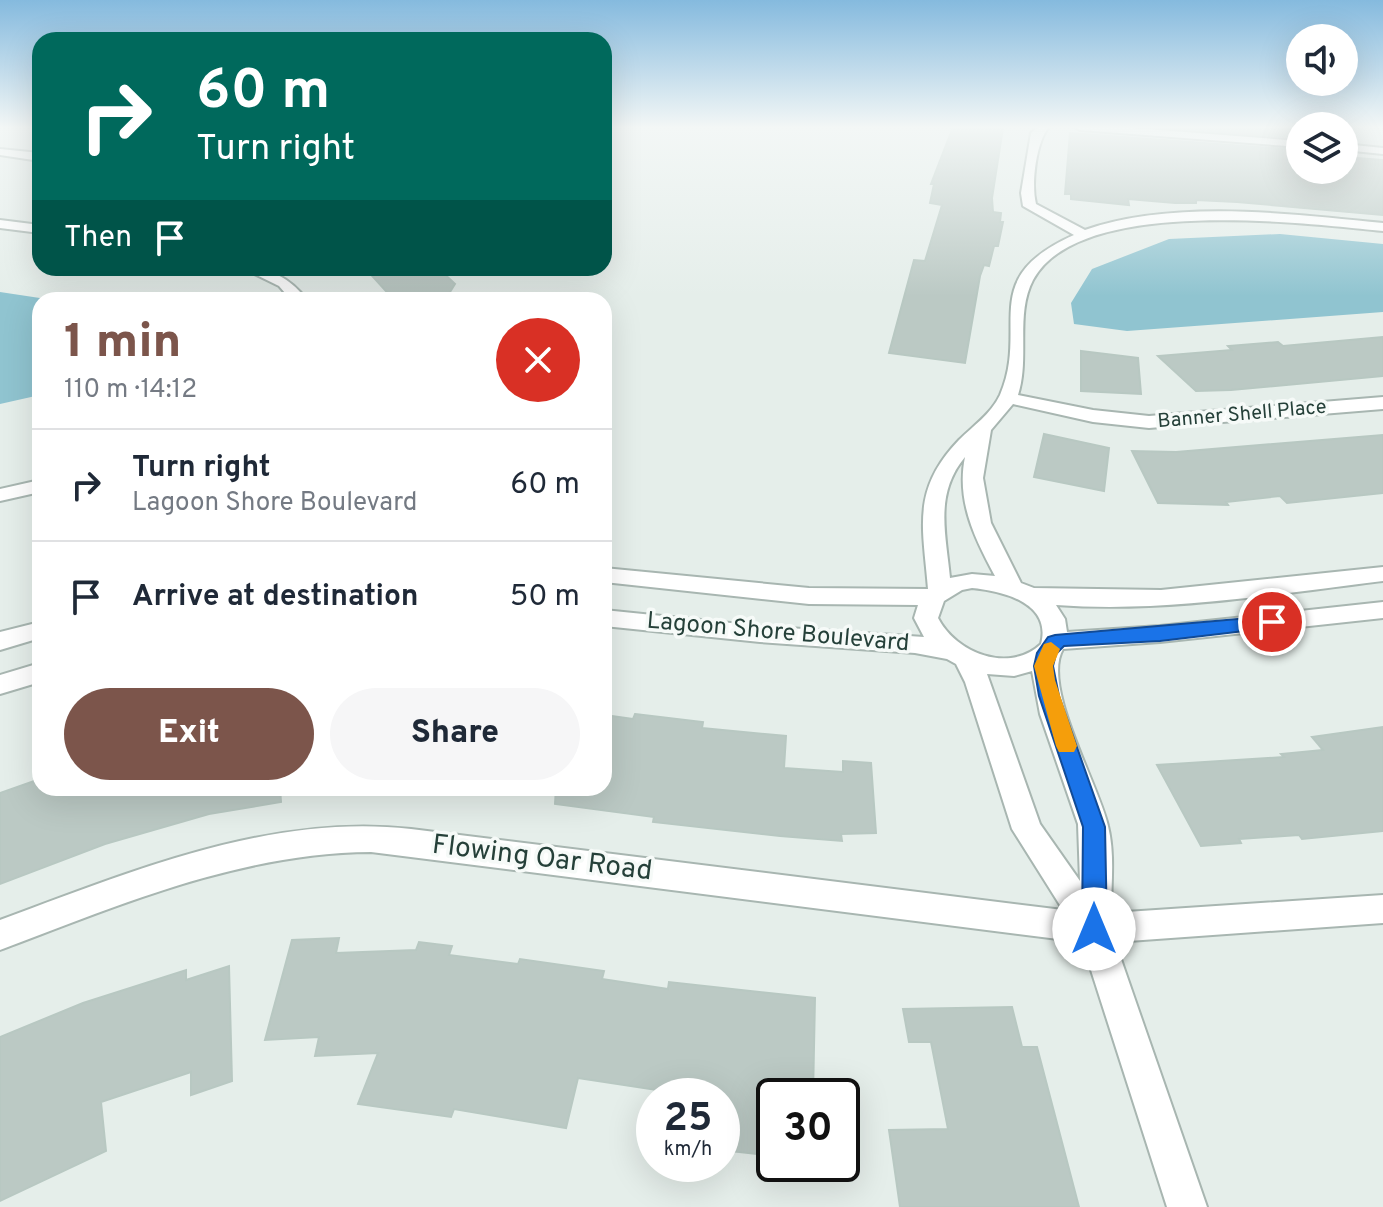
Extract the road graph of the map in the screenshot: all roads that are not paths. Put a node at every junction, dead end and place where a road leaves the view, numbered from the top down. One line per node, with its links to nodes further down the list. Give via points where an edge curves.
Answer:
1 (1029, 183): 5 (street, via 1030,206)
2 (0, 224): 4 (street)
3 (1383, 227): 5 (street, via 1206,216)
4 (32, 228)
5 (1085, 235): 8 (street, via 1049,253 1023,284 1015,376)
6 (268, 276): 7 (street)
7 (292, 292)
8 (1008, 398): 9 (street, Banner Shell Place, via 1107,419 1163,422); 10 (street)
9 (1383, 403)
10 (985, 426): 15 (street, via 973,461 972,492 988,542); 16 (street, via 951,460 934,488)
11 (32, 488): 12 (street)
12 (0, 495)
13 (1383, 574): 15 (street, via 1184,596 1079,600)
14 (612, 576): 16 (street, Lagoon Shore Boulevard, via 798,594)
15 (1019, 591): 16 (street, via 972,581); 21 (street, via 1051,617 1056,629)
16 (937, 594): 22 (street, via 926,618 930,630)
17 (1383, 610): 21 (street)
18 (612, 619): 22 (street, Lagoon Shore Boulevard, via 915,644)
19 (32, 632): 20 (street)
20 (0, 641)
21 (1051, 647): 22 (street, via 1020,665); 26 (street, via 1043,666 1049,696 1094,827)
22 (959, 655): 26 (street, via 978,682 1027,829)
23 (32, 675): 24 (street)
24 (0, 685)
25 (1383, 909): 26 (street, Flowing Oar Road)
26 (1094, 929): 27 (street, Flowing Oar Road, via 362,839 229,856 157,876); 28 (street)
27 (0, 935)
28 (1187, 1207)

